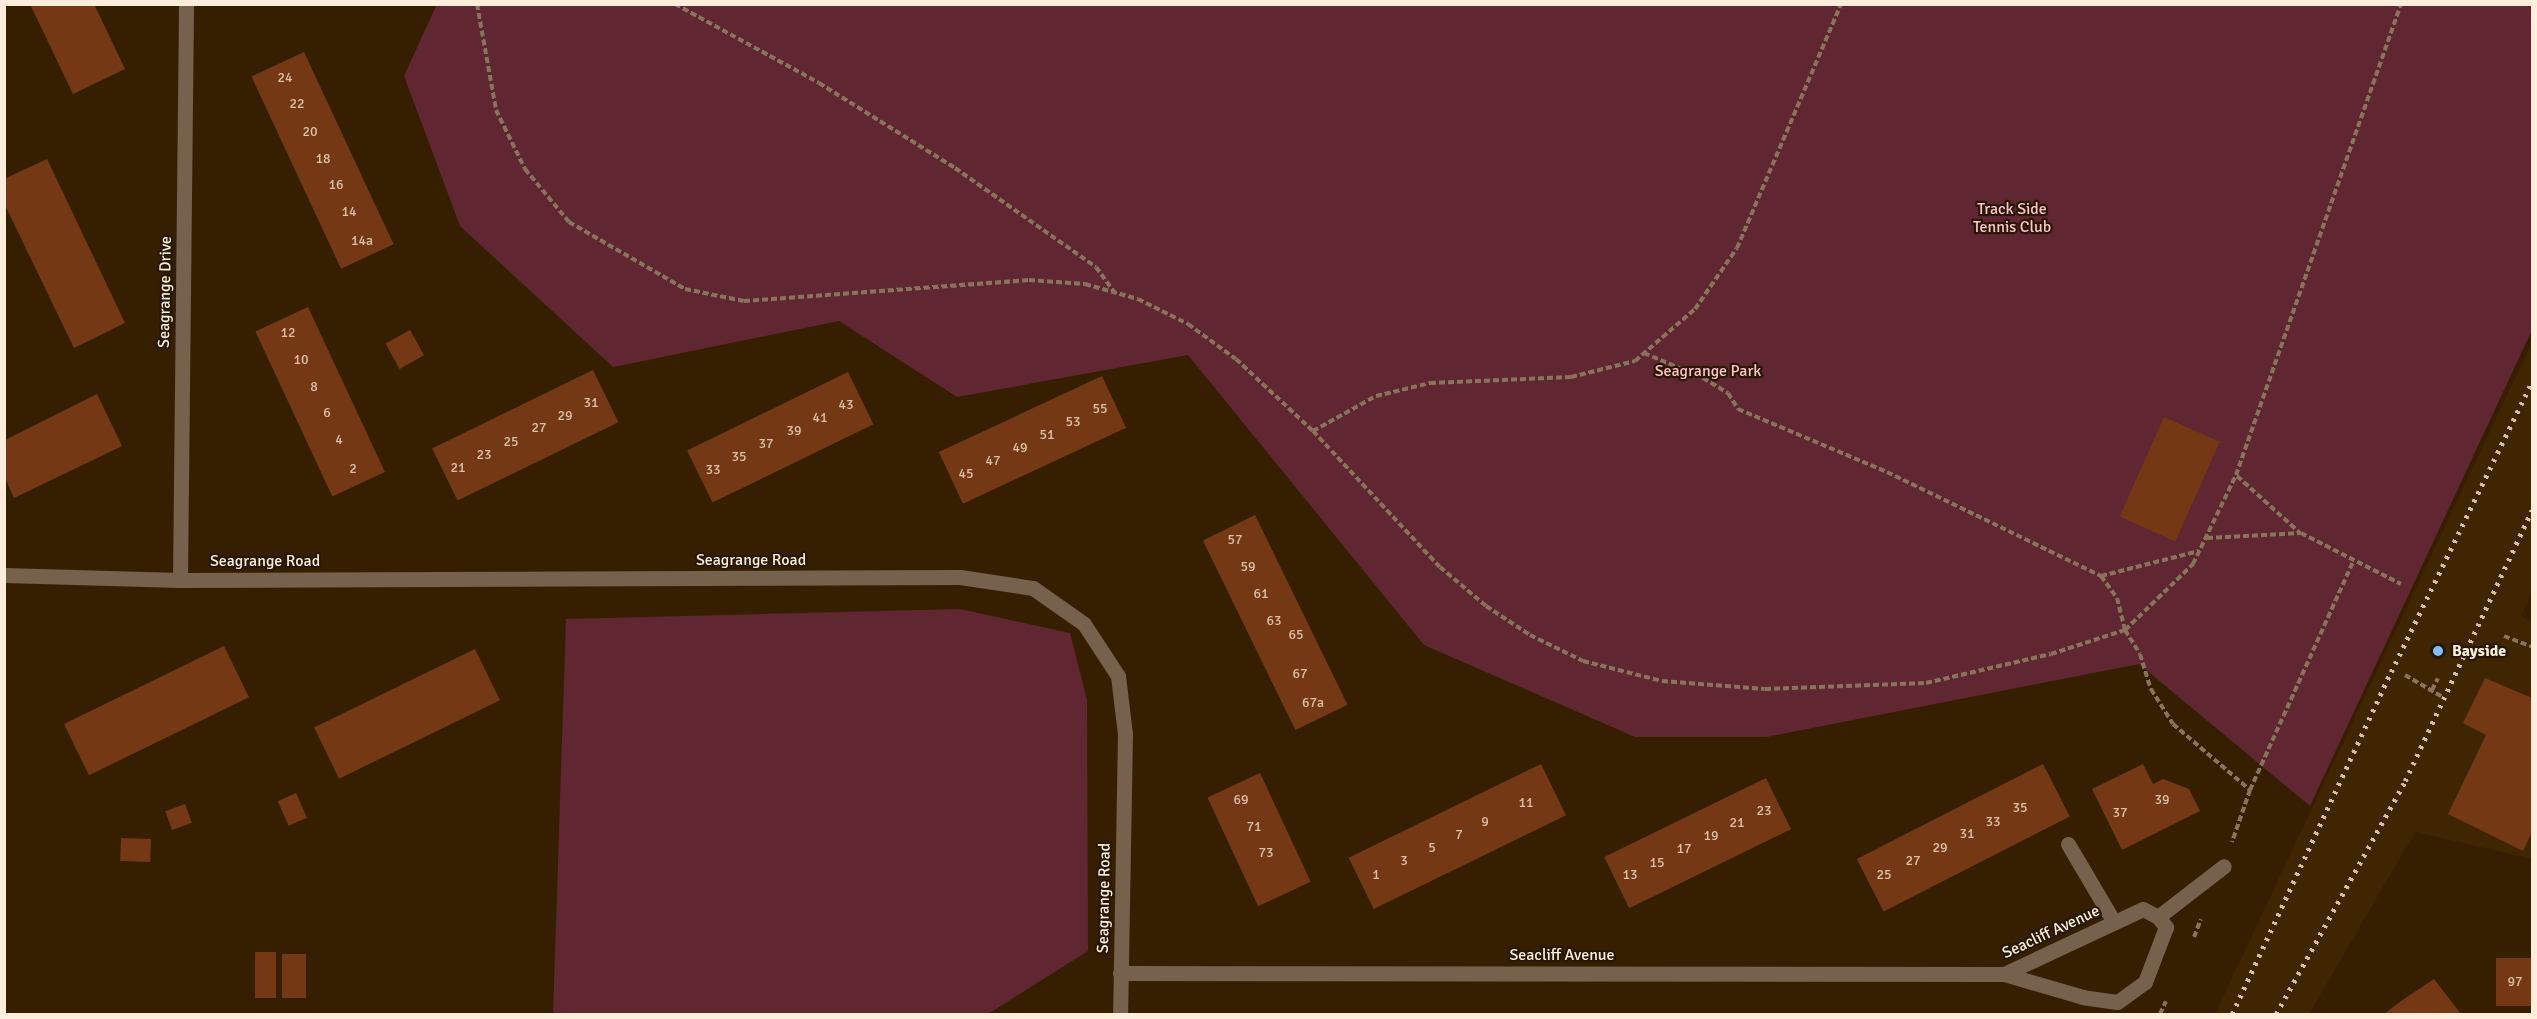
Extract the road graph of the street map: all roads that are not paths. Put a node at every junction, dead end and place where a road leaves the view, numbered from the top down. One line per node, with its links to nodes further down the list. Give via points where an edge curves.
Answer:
1 (186, 4): 3 (street, Seagrange Drive)
2 (4, 575): 3 (street, Seagrange Road)
3 (180, 580): 8 (street, Seagrange Road, via 960,577 1033,588 1084,624 1118,676 1125,734)
4 (2068, 844): 7 (street, Seacliff Avenue)
5 (2224, 866): 6 (street)
6 (2158, 917): 7 (street, Seacliff Avenue, via 2143,909); 10 (street, Seacliff Avenue, via 2166,927 2145,982)
7 (2114, 922): 9 (street, Seacliff Avenue)
8 (1120, 973): 9 (street, Seacliff Avenue); 11 (street, Seagrange Road)
9 (2004, 974): 10 (street, Seacliff Avenue)
10 (2119, 1008)
11 (1120, 1014)

